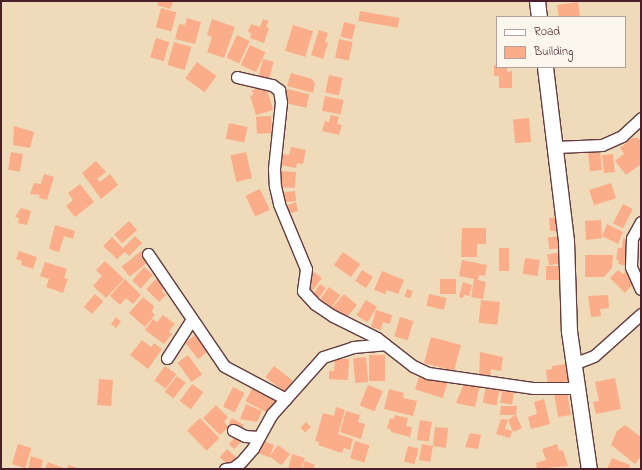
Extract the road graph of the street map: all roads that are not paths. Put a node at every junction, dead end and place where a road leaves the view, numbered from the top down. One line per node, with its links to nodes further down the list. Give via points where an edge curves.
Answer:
1 (537, 1): 2 (main road)
2 (539, 16)
3 (545, 68): 6 (main road)
4 (236, 77): 12 (street, via 272,85 279,90 281,102 274,169 275,186 279,204 306,269 303,291 315,304 333,316)
5 (641, 118): 6 (street, via 622,136 602,145)
6 (556, 147): 14 (main road, via 566,241 567,296)
7 (641, 222): 9 (street, via 632,238 631,267)
8 (148, 254): 11 (street)
9 (641, 288)
10 (641, 314): 14 (street, via 594,356)
11 (192, 319): 13 (street); 16 (street, via 224,366)
12 (386, 344): 15 (street, via 413,366 443,376 534,388); 16 (street, via 331,352 298,382)
13 (167, 358)
14 (573, 364): 15 (main road)
15 (576, 388): 20 (main road)
16 (286, 399): 18 (street, via 272,414)
17 (233, 430): 18 (street, via 246,436)
18 (258, 436): 19 (street, via 241,462 233,468)
19 (225, 469)
20 (589, 469)

